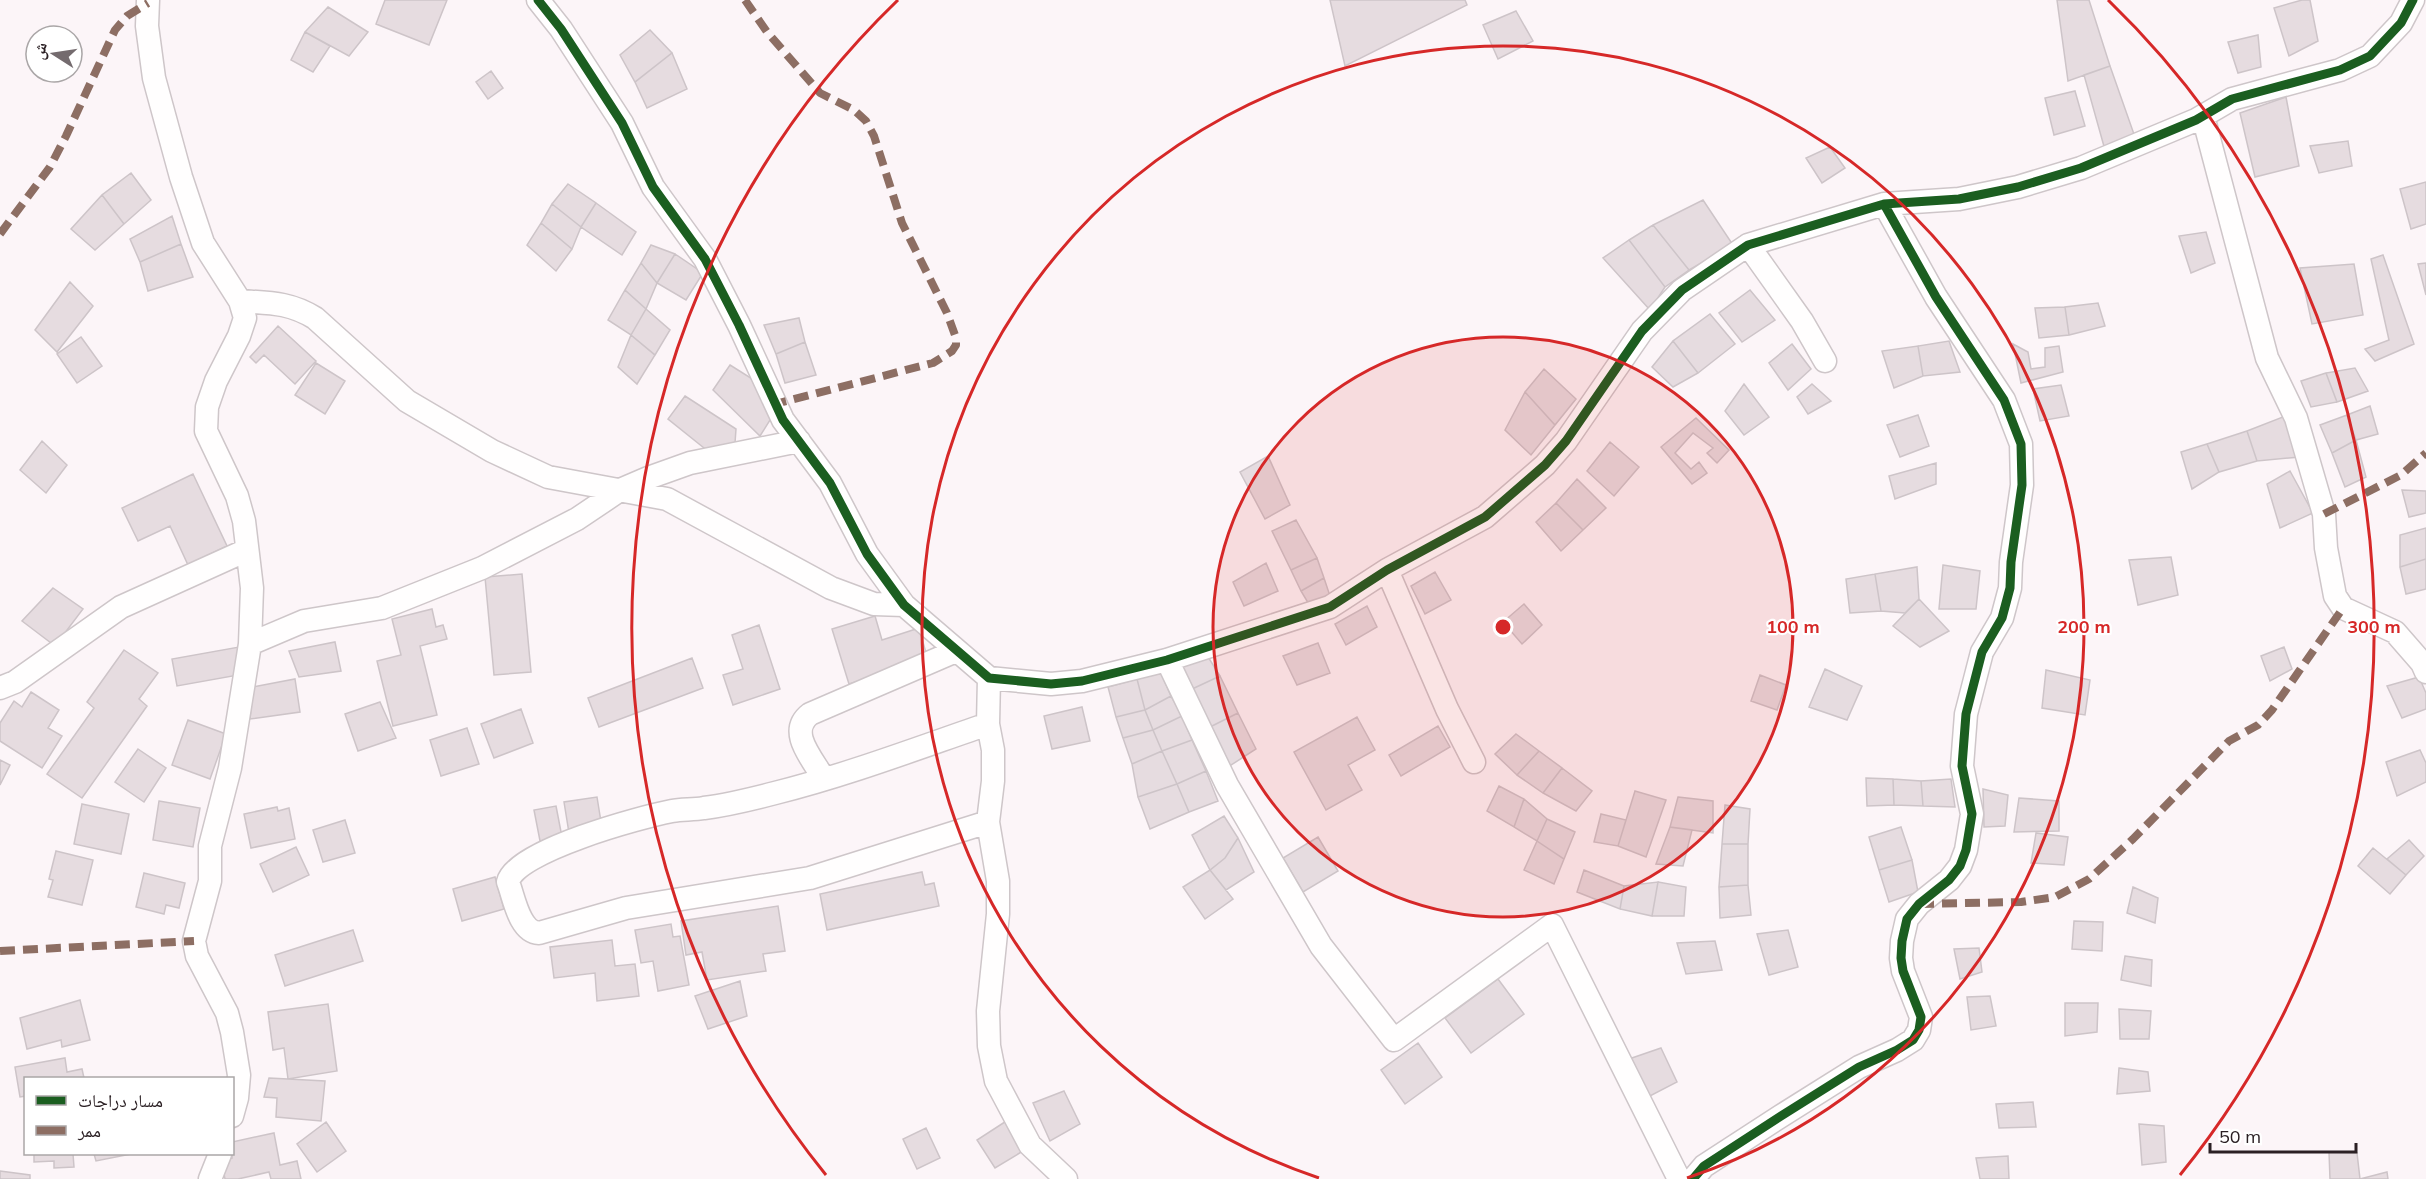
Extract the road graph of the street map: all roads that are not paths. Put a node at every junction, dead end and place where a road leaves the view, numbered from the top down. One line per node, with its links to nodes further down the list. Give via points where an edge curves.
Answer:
1 (148, 0): 7 (street, via 154,78 182,177 203,243)
2 (538, 0): 9 (street, via 622,123 653,187 705,259 783,420)
3 (2413, 0): 4 (street, via 2401,23 2370,56 2340,70 2232,99)
4 (2203, 116): 5 (street, via 2081,168 2018,187 1959,199); 17 (street, via 2267,358 2296,417 2324,514 2335,596 2343,608 2394,632)
5 (1884, 204): 6 (street); 29 (street, via 1936,297 2004,400 2021,444 2022,484 2010,588 2002,618 1982,652 1966,714 1962,766 1972,814 1966,850 1949,880 1907,919 1901,958 1922,1017 1913,1040 1859,1067 1704,1166)
6 (1748, 244): 8 (street); 12 (street, via 1682,290 1642,331 1545,465 1485,518)
7 (240, 301): 10 (street, via 287,304 302,310 407,401 492,451 548,477); 11 (street, via 245,318 207,407 206,431 237,495)
8 (1825, 361)
9 (799, 441): 10 (street, via 690,463); 13 (street, via 830,483 867,554)
10 (620, 490): 13 (street, via 666,499 831,588 874,604); 14 (street, via 577,519 482,568 382,608 304,621)
11 (248, 550): 14 (street, via 252,588); 19 (street, via 121,607 15,682)
12 (1388, 570): 16 (street, via 1330,607); 21 (street)
13 (904, 605): 15 (street)
14 (250, 644): 24 (street, via 230,768 210,846 210,881 194,941 197,956 227,1013 232,1032 238,1075)
15 (956, 651): 18 (street); 22 (street, via 802,720 801,739)
16 (1167, 660): 18 (street, via 1082,681 1051,684); 28 (street, via 1227,785 1321,946 1394,1040 1552,926)
17 (2426, 672)
18 (988, 678): 20 (street)
19 (0, 688)
20 (988, 724): 22 (street); 23 (street, via 993,781)
21 (1474, 762)
22 (824, 779): 23 (street, via 775,793 635,820 532,858 513,870 508,882 525,927 539,933 626,908 810,878)
23 (988, 822): 27 (street, via 998,881 988,1046 996,1081 1030,1145)
24 (234, 1109)
25 (220, 1155): 26 (street)
26 (210, 1179)
27 (1066, 1179)
28 (1679, 1179)
29 (1693, 1179)

